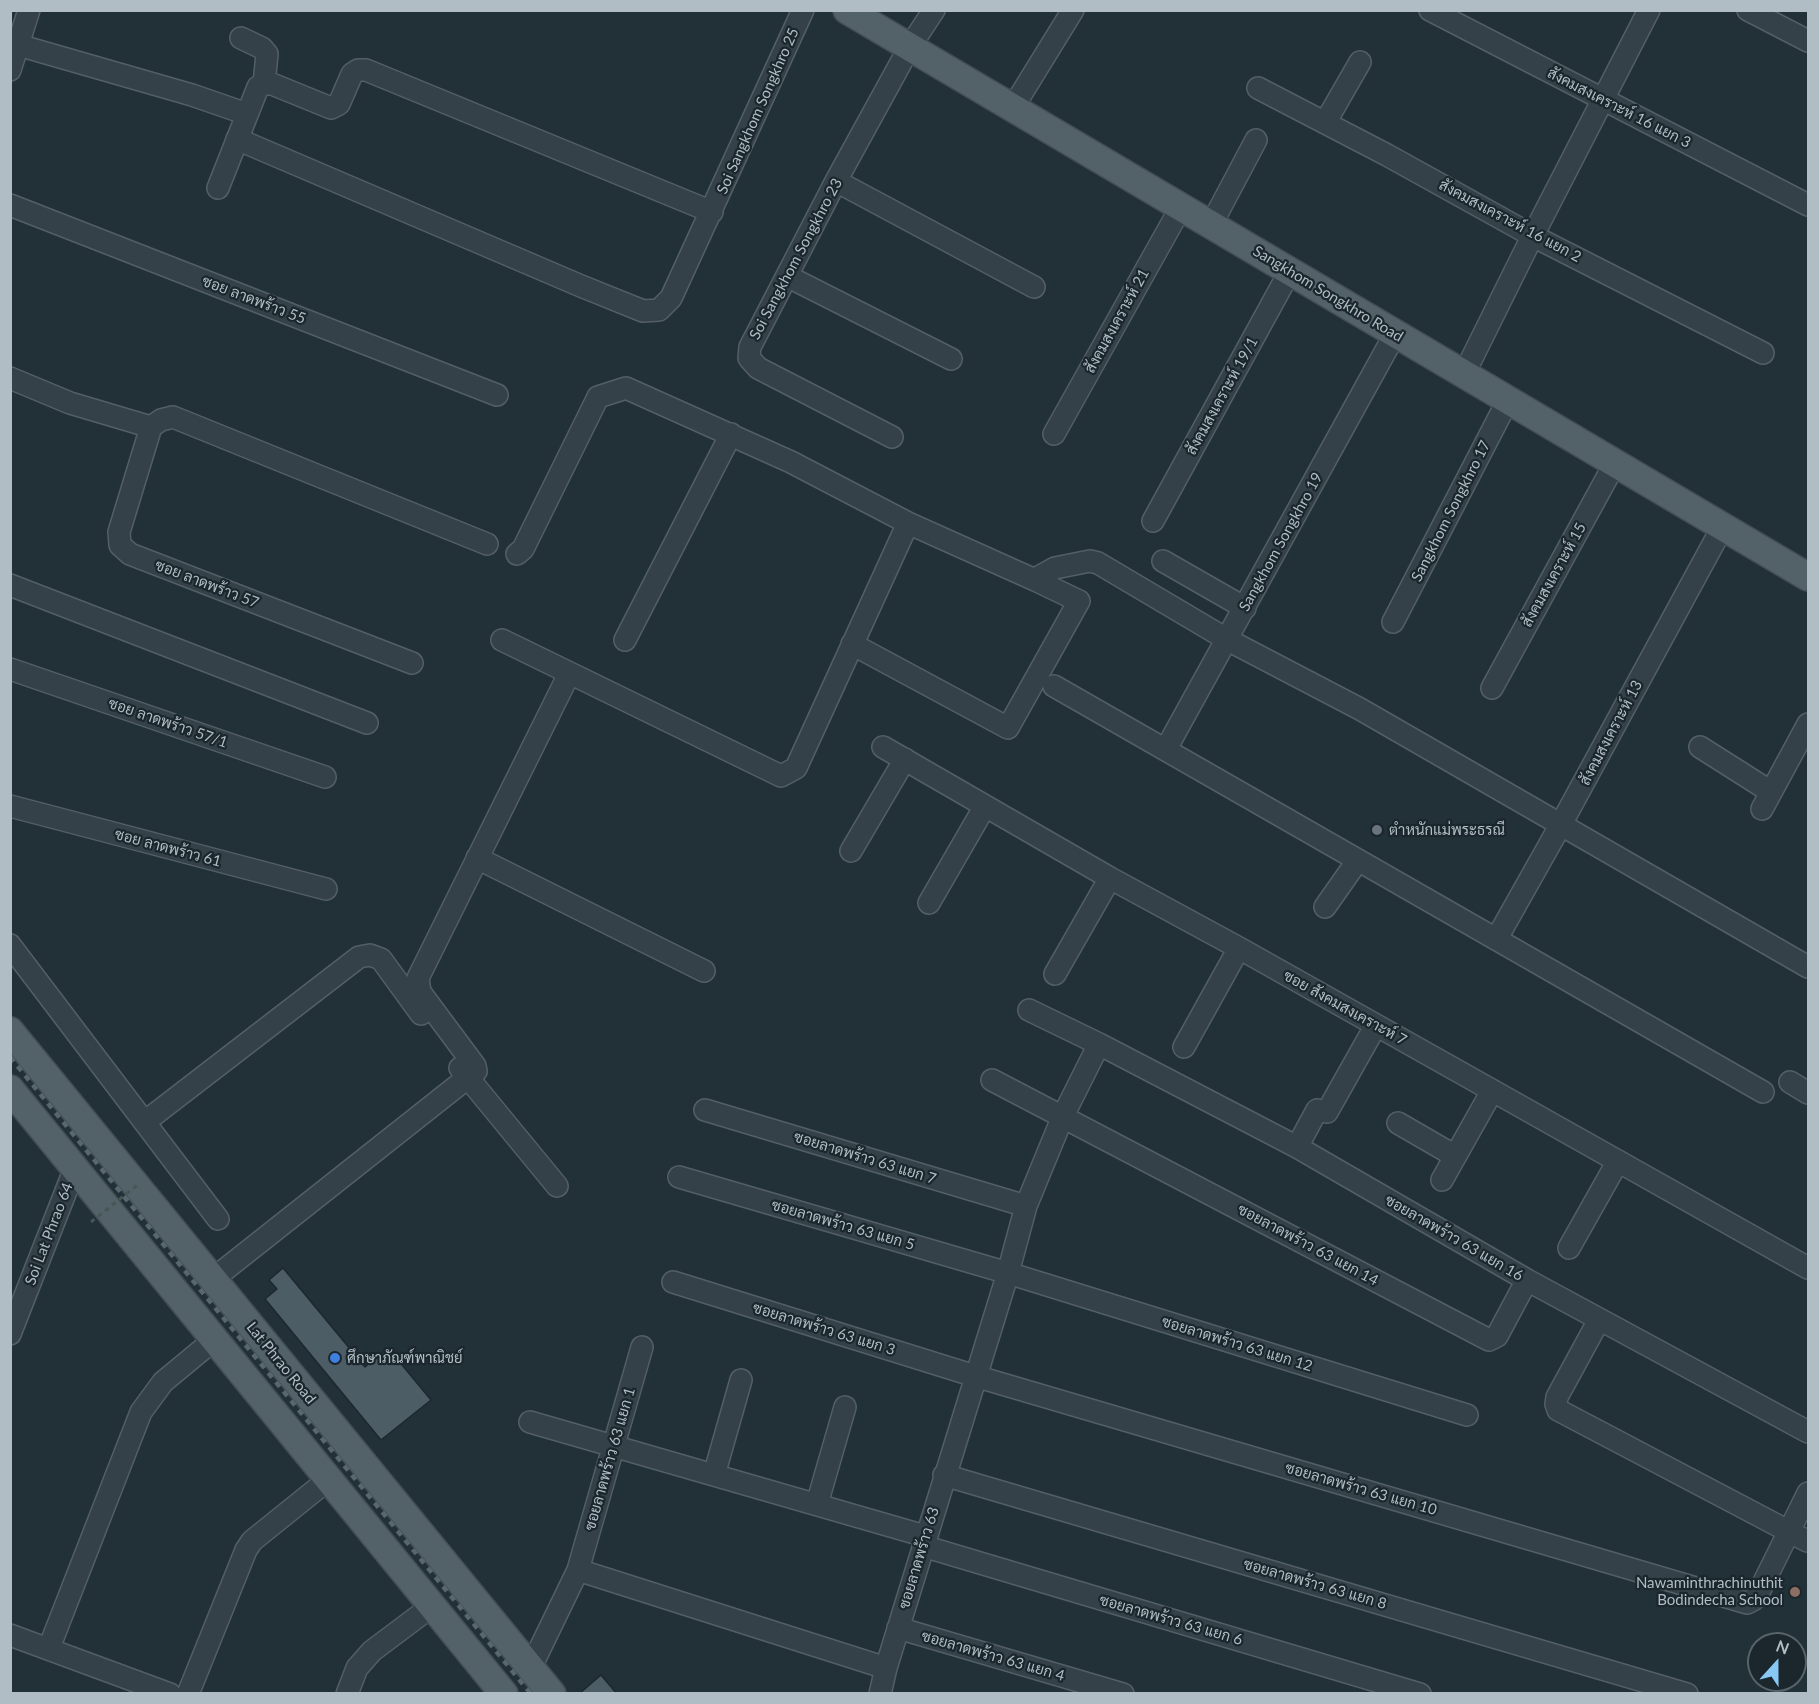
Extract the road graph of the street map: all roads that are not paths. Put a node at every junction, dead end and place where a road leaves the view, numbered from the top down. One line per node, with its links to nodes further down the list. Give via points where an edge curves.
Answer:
1 (29, 10): 11 (street)
2 (803, 10): 28 (street, Soi Sangkhom Songkhro 25)
3 (847, 10): 12 (main road, Sangkhom Songkhro Road)
4 (934, 10): 12 (street, Soi Sangkhom Songkhro 23)
5 (1073, 10): 18 (street)
6 (1430, 10): 17 (street, สังคมสงเคราะห์ 16 แยก 3)
7 (1649, 10): 17 (street)
8 (1748, 10): 10 (street)
9 (241, 38): 15 (street, via 267,54)
10 (1809, 41)
11 (18, 45): 14 (street); 19 (street)
12 (909, 48): 18 (main road, Sangkhom Songkhro Road); 23 (street, Soi Sangkhom Songkhro 23)
13 (1360, 62): 20 (street)
14 (10, 70)
15 (264, 84): 19 (street, via 256,92); 28 (street, via 331,108 339,104 352,74 366,69)
16 (1258, 88): 20 (street, สังคมสงเคราะห์ 16 แยก 2)
17 (1602, 100): 26 (street, สังคมสงเคราะห์ 16 แยก 3); 30 (street)
18 (1012, 109): 27 (main road, Sangkhom Songkhro Road)
19 (247, 114): 21 (street)
20 (1325, 123): 30 (street, สังคมสงเคราะห์ 16 แยก 2)
21 (237, 139): 24 (street); 28 (street, Soi Sangkhom Songkhro 25, via 643,310 660,310 671,298)
22 (1256, 140): 29 (street)
23 (836, 182): 32 (street, Soi Sangkhom Songkhro 23); 33 (street)
24 (218, 188)
25 (10, 205): 39 (street, ซอย ลาดพร้าว 55)
26 (1809, 205)
27 (1180, 207): 29 (main road, Sangkhom Songkhro Road); 43 (street, สังคมสงเคราะห์ 21)
28 (712, 212)
29 (1211, 225): 31 (main road, Sangkhom Songkhro Road)
30 (1533, 236): 35 (street, สังคมสงเคราะห์ 16 แยก 2); 37 (street)
31 (1290, 272): 34 (main road, Sangkhom Songkhro Road); 46 (street, สังคมสงเคราะห์ 19/1)
32 (787, 276): 36 (street); 44 (street, Soi Sangkhom Songkhro 23, via 748,358 758,368)
33 (1034, 287)
34 (1395, 333): 37 (main road, Sangkhom Songkhro Road); 55 (street, Sangkhom Songkhro 19)
35 (1762, 353)
36 (951, 359)
37 (1464, 374): 40 (main road, Sangkhom Songkhro Road)
38 (10, 378): 41 (street, via 70,403)
39 (497, 395)
40 (1508, 400): 45 (main road, Sangkhom Songkhro Road); 56 (street, Sangkhom Songkhro 17)
41 (151, 427): 49 (street, via 173,417); 61 (street, ซอย ลาดพร้าว 57, via 119,532 120,545 130,554)
42 (731, 434): 47 (street); 50 (street, via 626,388 598,397 523,549); 58 (street)
43 (1054, 434)
44 (892, 437)
45 (1615, 463): 48 (main road, Sangkhom Songkhro Road); 65 (street, สังคมสงเคราะห์ 15)
46 (1153, 521)
47 (908, 523): 53 (street); 60 (street)
48 (1723, 526): 52 (main road, Sangkhom Songkhro Road); 75 (street, สังคมสงเคราะห์ 13)
49 (487, 544)
50 (517, 554)
51 (1163, 561): 55 (street)
52 (1809, 577)
53 (1032, 579): 59 (street, via 1055,568 1098,563); 60 (street, via 1078,601 1008,728)
54 (10, 585): 66 (street)
55 (1245, 608): 59 (street, Sangkhom Songkhro 19)
56 (1393, 622)
57 (502, 640): 63 (street)
58 (625, 640)
59 (1228, 640): 70 (street, Sangkhom Songkhro 19); 75 (street, via 1360,709)
60 (852, 644): 63 (street, via 796,768 781,776)
61 (412, 663)
62 (10, 669): 72 (street, ซอย ลาดพร้าว 57/1)
63 (569, 674): 77 (street)
64 (1054, 686): 70 (street)
65 (1492, 688)
66 (367, 723)
67 (1809, 724): 69 (street, via 1766,801)
68 (883, 747): 71 (street, ซอย สังคมสงเคราะห์ 7)
69 (1700, 747)
70 (1166, 749): 78 (street)
71 (905, 759): 74 (street, ซอย สังคมสงเคราะห์ 7); 76 (street)
72 (325, 777)
73 (10, 806): 80 (street, ซอย ลาดพร้าว 61)
74 (986, 806): 79 (street, ซอย สังคมสงเคราะห์ 7); 81 (street)
75 (1560, 826): 83 (street, สังคมสงเคราะห์ 13); 86 (street)
76 (851, 851)
77 (477, 858): 87 (street); 94 (street, via 418,978 420,992 476,1066)
78 (1358, 860): 82 (street); 83 (street)
79 (1110, 878): 85 (street, ซอย สังคมสงเคราะห์ 7); 88 (street)
80 (326, 889)
81 (929, 903)
82 (1325, 908)
83 (1497, 938): 99 (street)
84 (10, 945): 103 (street)
85 (1239, 948): 90 (street, ซอย สังคมสงเคราะห์ 7); 93 (street)
86 (1809, 967)
87 (704, 971)
88 (1055, 974)
89 (1029, 1010): 92 (street, ซอยลาดพร้าว 63 แยก 16)
90 (1376, 1025): 98 (street, ซอย สังคมสงเคราะห์ 7); 106 (street, via 1327,1112 1317,1110)
91 (10, 1031): 105 (main road, Lat Phrao Road)
92 (1099, 1044): 102 (street, ซอยลาดพร้าว 63); 106 (street, ซอยลาดพร้าว 63 แยก 16)
93 (1184, 1047)
94 (468, 1079): 103 (street, via 381,959 370,955 359,957); 112 (street); 118 (street)
95 (992, 1080): 102 (street)
96 (1790, 1083): 100 (street)
97 (10, 1089): 109 (main road)
98 (1492, 1091): 107 (street); 108 (street, ซอย สังคมสงเคราะห์ 7)
99 (1763, 1092)
100 (1809, 1093)
101 (705, 1110): 113 (street, ซอยลาดพร้าว 63 แยก 7)
102 (1063, 1116): 113 (street, ซอยลาดพร้าว 63); 119 (street, ซอยลาดพร้าว 63 แยก 14, via 1489,1340 1497,1336)
103 (146, 1121): 114 (street)
104 (1398, 1123): 107 (street)
105 (102, 1143): 109 (main road); 118 (main road, Lat Phrao Road)
106 (1298, 1147): 119 (street, ซอยลาดพร้าว 63 แยก 16)
107 (1455, 1156): 111 (street)
108 (1618, 1161): 115 (street); 116 (street, ซอย สังคมสงเคราะห์ 7)
109 (75, 1168): 122 (street, Soi Lat Phrao 64); 123 (main road)
110 (679, 1177): 117 (street, ซอยลาดพร้าว 63 แยก 5)
111 (1442, 1180)
112 (557, 1186)
113 (1026, 1206): 117 (street, ซอยลาดพร้าว 63)
114 (218, 1219)
115 (1569, 1248)
116 (1809, 1268)
117 (1008, 1273): 125 (street, ซอยลาดพร้าว 63); 128 (street, ซอยลาดพร้าว 63 แยก 12)
118 (213, 1279): 144 (main road, Lat Phrao Road)
119 (1527, 1280): 121 (street, ซอยลาดพร้าว 63 แยก 16)
120 (673, 1282): 125 (street, ซอยลาดพร้าว 63 แยก 3)
121 (1599, 1320): 130 (street, ซอยลาดพร้าว 63 แยก 16); 137 (street, via 1557,1397 1558,1410)
122 (10, 1334)
123 (215, 1339): 134 (main road); 143 (street, via 163,1382 141,1412)
124 (642, 1347): 131 (street, ซอยลาดพร้าว 63 แยก 1)
125 (975, 1376): 133 (street, ซอยลาดพร้าว 63); 137 (street, ซอยลาดพร้าว 63 แยก 10, via 1747,1603 1758,1594)
126 (741, 1380): 132 (street)
127 (845, 1407): 136 (street)
128 (1467, 1415)
129 (530, 1422): 131 (street, ซอยลาดพร้าว 63 แยก 6)
130 (1809, 1432)
131 (614, 1448): 132 (street, ซอยลาดพร้าว 63 แยก 6); 139 (street, ซอยลาดพร้าว 63 แยก 1)
132 (714, 1475): 136 (street, ซอยลาดพร้าว 63 แยก 6)
133 (944, 1475): 138 (street, ซอยลาดพร้าว 63); 154 (street, ซอยลาดพร้าว 63 แยก 8)
134 (328, 1479): 140 (main road); 147 (street, via 246,1550)
135 (1809, 1493): 137 (street)
136 (817, 1504): 138 (street, ซอยลาดพร้าว 63 แยก 6)
137 (1798, 1537)
138 (924, 1541): 141 (street, ซอยลาดพร้าว 63); 153 (street, ซอยลาดพร้าว 63 แยก 6)
139 (578, 1570): 144 (street); 145 (street)
140 (432, 1606): 148 (street, via 372,1651 357,1668); 149 (main road)
141 (898, 1628): 145 (street, ซอยลาดพร้าว 63); 152 (street, ซอยลาดพร้าว 63 แยก 4)
142 (10, 1635): 143 (street)
143 (49, 1648): 146 (street)
144 (531, 1667): 150 (main road, Lat Phrao Road)
145 (886, 1668): 151 (street, ซอยลาดพร้าว 63)
146 (170, 1694)
147 (188, 1694)
148 (347, 1694)
149 (504, 1694)
150 (552, 1694)
151 (880, 1694)
152 (1123, 1694)
153 (1420, 1694)
154 (1686, 1694)

